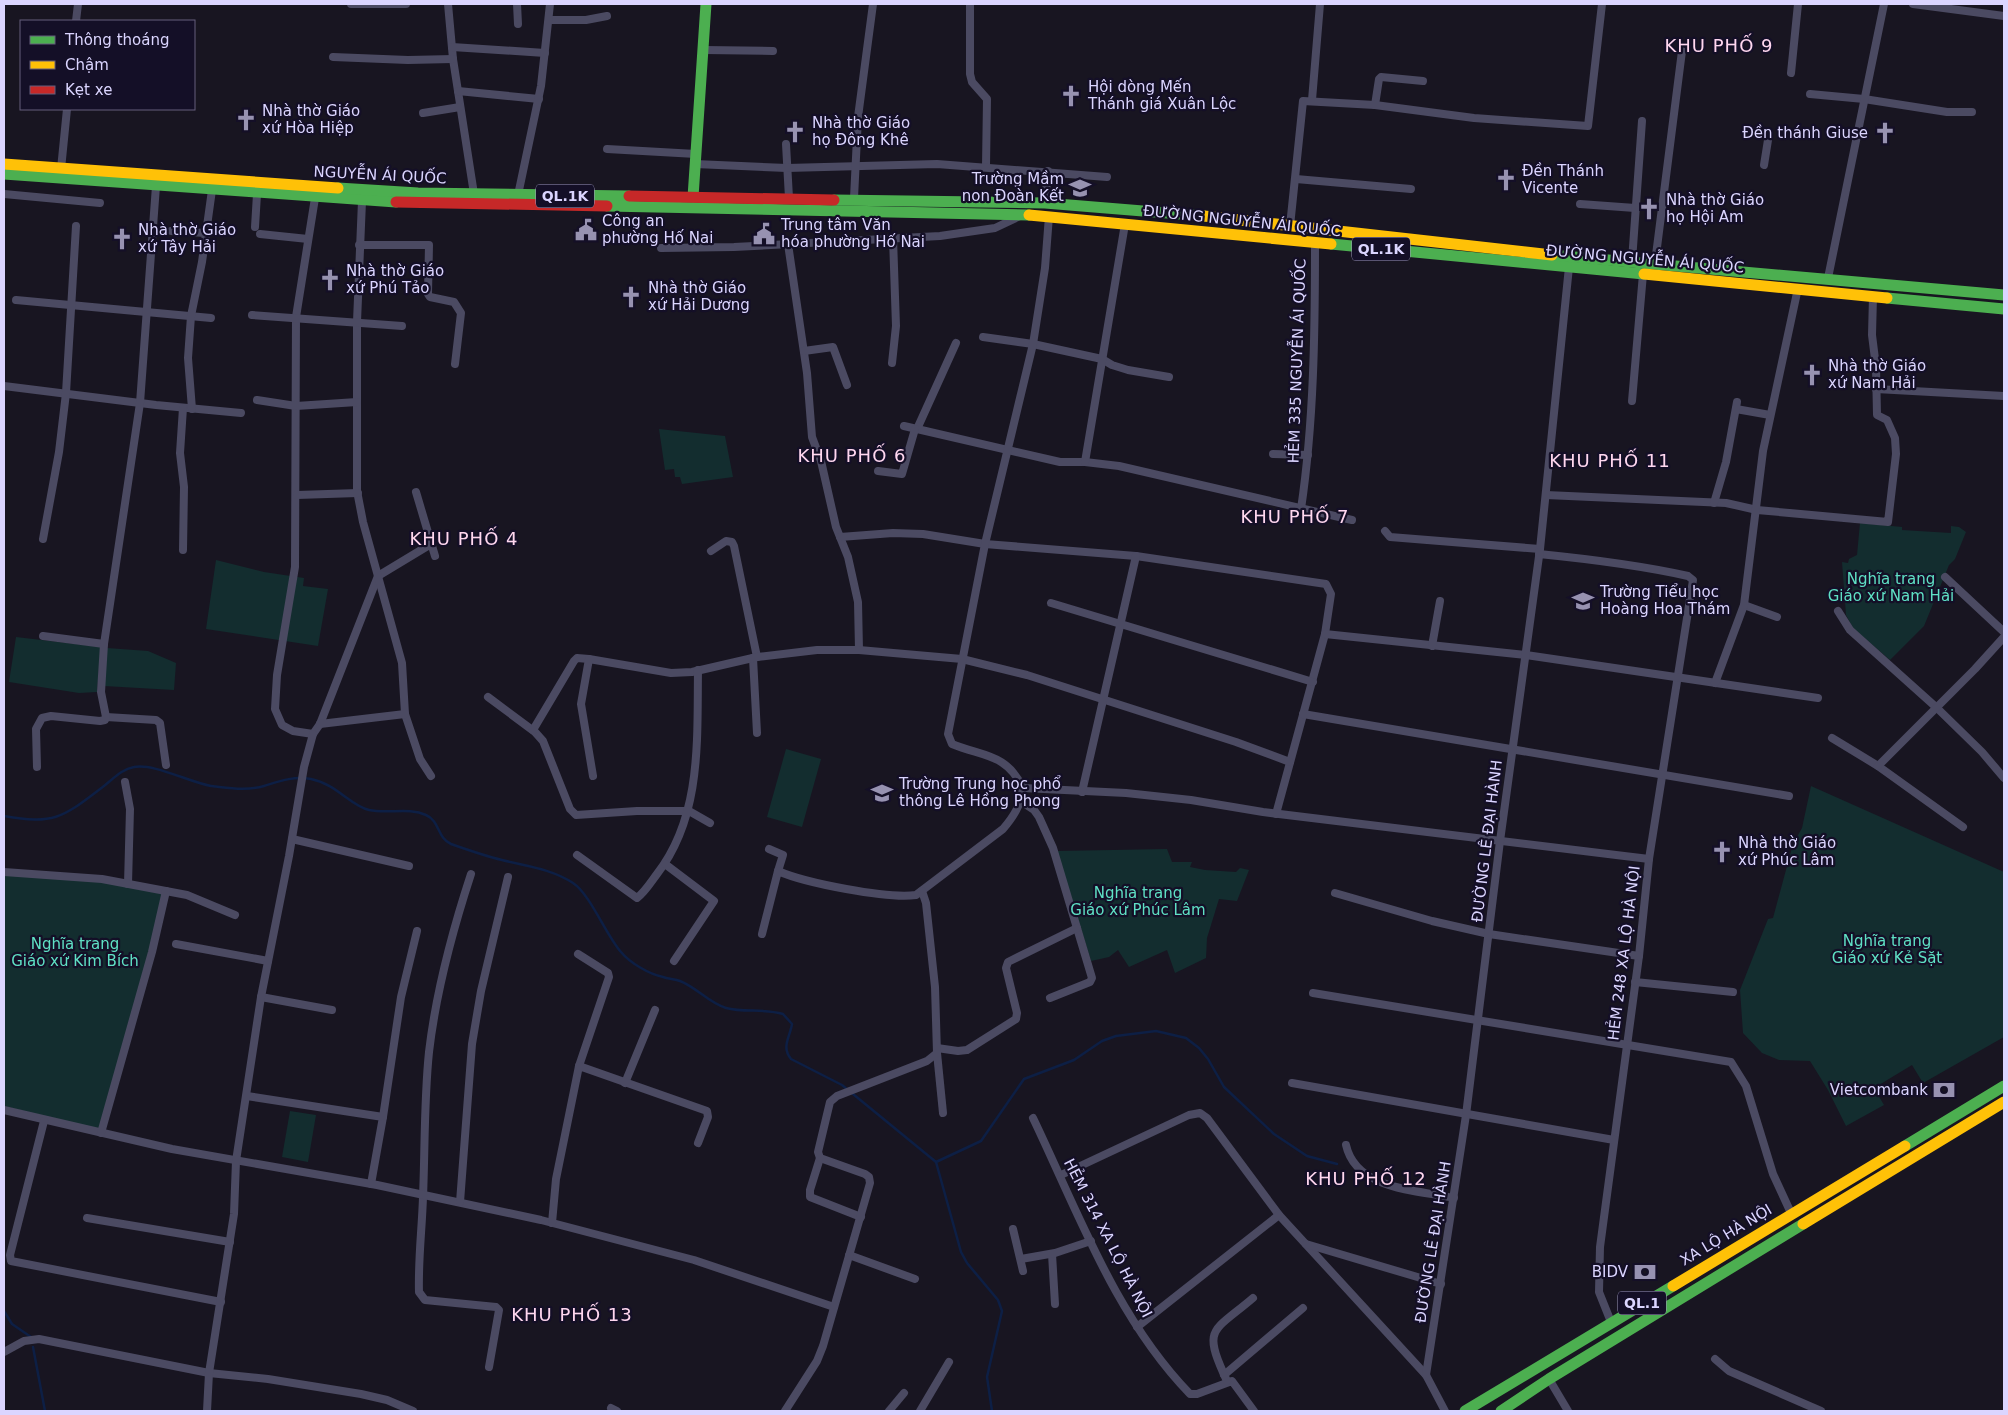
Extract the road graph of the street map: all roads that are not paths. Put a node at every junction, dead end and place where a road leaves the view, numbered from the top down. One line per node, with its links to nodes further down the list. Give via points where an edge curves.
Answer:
1 (78, 4): 17 (street)
2 (351, 4): 3 (street)
3 (406, 4)
4 (448, 4): 20 (street)
5 (517, 4): 19 (street)
6 (550, 4): 18 (street)
7 (706, 4): 21 (main road)
8 (872, 4): 47 (street)
9 (970, 4): 46 (street, via 970,74 972,82 987,99)
10 (1320, 4): 33 (street)
11 (1602, 4): 34 (street, via 1588,126 1474,118)
12 (1798, 4): 27 (street)
13 (1884, 4): 31 (street)
14 (1913, 4): 16 (street)
15 (607, 16): 18 (street, via 586,20)
16 (2004, 16)
17 (76, 20)
18 (549, 20): 24 (street)
19 (518, 24)
20 (452, 47): 24 (street); 26 (street)
21 (704, 50): 22 (street); 43 (main road)
22 (773, 51)
23 (1682, 51): 90 (street)
24 (545, 53): 32 (street)
25 (333, 57): 26 (street)
26 (453, 59): 29 (street)
27 (1792, 73)
28 (1423, 81): 34 (street, via 1381,77)
29 (458, 91): 32 (street); 35 (street)
30 (1810, 94): 31 (street)
31 (1864, 98): 37 (street, via 1947,112); 93 (street)
32 (539, 99): 60 (street)
33 (1312, 100): 34 (street); 53 (street, via 1303,101)
34 (1375, 106)
35 (460, 107): 38 (street); 59 (street)
36 (67, 110): 49 (street)
37 (1972, 112)
38 (423, 113)
39 (1642, 121): 70 (street)
40 (1768, 140): 45 (street)
41 (786, 144): 48 (street)
42 (607, 149): 43 (street)
43 (696, 159): 48 (street); 62 (main road)
44 (4, 164): 49 (main road, NGUYỄN ÁI QUỐC / QL.1K)
45 (1764, 165)
46 (986, 166): 47 (street); 50 (street)
47 (855, 167): 48 (street); 66 (street)
48 (787, 168): 65 (street)
49 (61, 169): 61 (main road, NGUYỄN ÁI QUỐC / QL.1K)
50 (1048, 171): 52 (street); 68 (street)
51 (4, 174): 54 (main road, NGUYỄN ÁI QUỐC / QL.1K)
52 (1107, 177)
53 (1296, 178): 55 (street); 78 (street)
54 (156, 186): 56 (main road, NGUYỄN ÁI QUỐC / QL.1K); 100 (street)
55 (1411, 189)
56 (212, 190): 58 (main road, NGUYỄN ÁI QUỐC / QL.1K); 80 (street)
57 (4, 194): 67 (street)
58 (257, 194): 63 (main road, NGUYỄN ÁI QUỐC / QL.1K); 77 (street)
59 (474, 194): 60 (main road, NGUYỄN ÁI QUỐC / QL.1K); 61 (main road, NGUYỄN ÁI QUỐC / QL.1K)
60 (518, 195): 62 (main road, NGUYỄN ÁI QUỐC / QL.1K)
61 (362, 196): 63 (main road, NGUYỄN ÁI QUỐC / QL.1K, via 348,200); 71 (main road, NGUYỄN ÁI QUỐC / QL.1K); 87 (street)
62 (693, 197): 64 (main road, NGUYỄN ÁI QUỐC / QL.1K)
63 (315, 198): 83 (street)
64 (756, 198): 65 (main road, ĐƯỜNG NGUYỄN ÁI QUỐC / QL.1K); 72 (main road)
65 (789, 198): 66 (main road, ĐƯỜNG NGUYỄN ÁI QUỐC / QL.1K)
66 (854, 198): 68 (main road, ĐƯỜNG NGUYỄN ÁI QUỐC / QL.1K)
67 (100, 203)
68 (1044, 203): 78 (main road, ĐƯỜNG NGUYỄN ÁI QUỐC / QL.1K)
69 (1580, 204): 70 (street)
70 (1636, 208): 89 (street)
71 (744, 210): 72 (main road, ĐƯỜNG NGUYỄN ÁI QUỐC / QL.1K)
72 (757, 210): 73 (main road, ĐƯỜNG NGUYỄN ÁI QUỐC / QL.1K)
73 (1023, 214): 74 (main road, ĐƯỜNG NGUYỄN ÁI QUỐC / QL.1K); 82 (street, via 995,228 940,236)
74 (1049, 216): 75 (main road, ĐƯỜNG NGUYỄN ÁI QUỐC / QL.1K); 109 (street)
75 (1125, 224): 84 (main road, ĐƯỜNG NGUYỄN ÁI QUỐC / QL.1K); 111 (street)
76 (76, 226): 98 (street)
77 (254, 226)
78 (1290, 226): 84 (main road); 89 (main road, ĐƯỜNG NGUYỄN ÁI QUỐC / QL.1K)
79 (171, 231): 80 (street)
80 (206, 233): 102 (street)
81 (260, 234): 83 (street)
82 (893, 238): 86 (street); 112 (street, via 896,326)
83 (308, 239): 103 (street)
84 (1289, 240): 85 (main road, ĐƯỜNG NGUYỄN ÁI QUỐC / QL.1K)
85 (1315, 243): 91 (main road, ĐƯỜNG NGUYỄN ÁI QUỐC / QL.1K); 132 (street, HẺM 335 NGUYỄN ÁI QUỐC, via 1313,383)
86 (788, 244): 88 (street); 110 (street)
87 (359, 245): 105 (street); 113 (street, via 429,245 428,294 454,302 461,313)
88 (661, 248)
89 (1632, 261): 90 (main road, ĐƯỜNG NGUYỄN ÁI QUỐC / QL.1K)
90 (1655, 263): 93 (main road, ĐƯỜNG NGUYỄN ÁI QUỐC / QL.1K)
91 (1569, 267): 92 (main road, ĐƯỜNG NGUYỄN ÁI QUỐC / QL.1K); 138 (street, ĐƯỜNG LÊ ĐẠI HÀNH)
92 (1643, 274): 94 (main road, ĐƯỜNG NGUYỄN ÁI QUỐC / QL.1K); 121 (street)
93 (1828, 278): 95 (main road, ĐƯỜNG NGUYỄN ÁI QUỐC / QL.1K)
94 (1798, 288): 96 (main road, ĐƯỜNG NGUYỄN ÁI QUỐC / QL.1K); 127 (street)
95 (2004, 295)
96 (1873, 296): 99 (main road, ĐƯỜNG NGUYỄN ÁI QUỐC / QL.1K); 117 (street)
97 (16, 300): 98 (street)
98 (72, 304): 100 (street); 118 (street)
99 (2004, 309)
100 (148, 312): 102 (street); 123 (street)
101 (252, 315): 103 (street)
102 (191, 316): 104 (street); 125 (street)
103 (296, 317): 105 (street); 124 (street)
104 (210, 318)
105 (357, 322): 106 (street); 122 (street)
106 (402, 326)
107 (983, 338): 109 (street)
108 (956, 343): 129 (street)
109 (1033, 344): 111 (street); 130 (street)
110 (804, 351): 115 (street, via 834,347); 144 (street, via 812,438)
111 (1102, 359): 114 (street, via 1128,370); 133 (street)
112 (892, 363)
113 (455, 364)
114 (1169, 377)
115 (847, 385)
116 (4, 386): 118 (street)
117 (1876, 389): 119 (street); 141 (street, via 1877,415 1887,420 1895,438 1888,522)
118 (66, 393): 123 (street); 145 (street)
119 (2004, 396)
120 (257, 400): 124 (street)
121 (1632, 401)
122 (356, 402): 124 (street); 136 (street)
123 (140, 403): 125 (street); 165 (street)
124 (296, 406): 137 (street)
125 (188, 409): 126 (street); 148 (street, via 180,453 184,487)
126 (241, 413)
127 (1770, 415): 139 (street, via 1737,406); 141 (street)
128 (904, 426): 129 (street)
129 (916, 429): 130 (street); 134 (street, via 902,474)
130 (1008, 452): 133 (street, via 1060,462); 147 (street)
131 (1273, 454): 132 (street)
132 (1308, 455): 140 (street, HẺM 335 NGUYỄN ÁI QUỐC)
133 (1085, 462): 140 (street, via 1119,466)
134 (878, 471)
135 (416, 492): 146 (street)
136 (358, 493): 137 (street); 153 (street)
137 (297, 495): 186 (street, via 295,567 277,675 275,708 282,725 293,731)
138 (1546, 495): 139 (street); 150 (street, ĐƯỜNG LÊ ĐẠI HÀNH)
139 (1714, 502): 141 (street)
140 (1301, 509): 142 (street)
141 (1757, 510): 157 (street)
142 (1352, 520)
143 (1385, 531): 150 (street, via 1390,537)
144 (840, 537): 147 (street, via 923,534); 167 (street, via 858,602)
145 (43, 539)
146 (431, 544): 151 (street); 153 (street)
147 (985, 544): 152 (street); 171 (street)
148 (182, 550)
149 (711, 551): 169 (street, via 726,541 734,546)
150 (1540, 552): 168 (street, ĐƯỜNG LÊ ĐẠI HÀNH); 173 (street, HẺM 248 XA LỘ HÀ NỘI, via 1690,577 1693,586)
151 (436, 556)
152 (1136, 556): 160 (street); 162 (street, via 1326,584 1331,594)
153 (378, 576): 180 (street, via 402,663); 183 (street)
154 (1945, 577): 161 (street)
155 (1440, 601): 166 (street)
156 (1052, 603): 160 (street)
157 (1744, 605): 159 (street); 175 (street)
158 (1838, 611): 179 (street, via 1850,630)
159 (1777, 617)
160 (1122, 624): 174 (street); 178 (street)
161 (2004, 632)
162 (1325, 634): 166 (street); 174 (street)
163 (43, 636): 165 (street)
164 (2004, 636): 179 (street)
165 (104, 644): 182 (street, via 101,692)
166 (1432, 646): 168 (street)
167 (859, 650): 169 (street, via 817,650); 171 (street)
168 (1526, 655): 173 (street); 188 (street, ĐƯỜNG LÊ ĐẠI HÀNH)
169 (755, 658): 172 (street); 185 (street)
170 (589, 659): 172 (street, via 671,673); 184 (street, via 577,658 574,661); 195 (street, via 581,704)
171 (962, 659): 178 (street, via 1027,675); 198 (street, via 950,718 950,741 998,759 1009,766)
172 (698, 670): 202 (street, via 697,749)
173 (1679, 677): 175 (street); 193 (street, HẺM 248 XA LỘ HÀ NỘI)
174 (1312, 682): 181 (street)
175 (1715, 683): 177 (street)
176 (488, 697): 184 (street)
177 (1818, 698)
178 (1102, 700): 189 (street); 199 (street)
179 (1937, 708): 191 (street); 196 (street)
180 (405, 714): 183 (street); 194 (street, via 420,759)
181 (1303, 714): 188 (street); 189 (street)
182 (106, 717): 190 (street, via 156,720 162,728); 192 (street, via 100,721 42,718 36,729)
183 (320, 724): 186 (street)
184 (533, 730): 202 (street, via 543,741 570,809 576,815)
185 (757, 733)
186 (313, 734): 206 (street)
187 (1832, 738): 191 (street)
188 (1513, 748): 193 (street); 207 (street, ĐƯỜNG LÊ ĐẠI HÀNH)
189 (1290, 762): 203 (street)
190 (166, 766)
191 (1878, 766): 205 (street)
192 (37, 767)
193 (1664, 774): 200 (street); 210 (street, HẺM 248 XA LỘ HÀ NỘI)
194 (431, 776)
195 (593, 776)
196 (2004, 778)
197 (125, 782): 217 (street, via 130,809)
198 (1024, 788): 199 (street); 201 (street)
199 (1082, 792): 203 (street, via 1191,800)
200 (1789, 796)
201 (1022, 802): 219 (street, via 1003,829); 222 (street, via 1039,817)
202 (690, 811): 204 (street); 211 (street)
203 (1276, 814): 207 (street)
204 (710, 823)
205 (1963, 827)
206 (292, 838): 212 (street); 229 (street)
207 (1500, 840): 210 (street); 225 (street, ĐƯỜNG LÊ ĐẠI HÀNH)
208 (770, 849): 213 (street, via 783,855)
209 (577, 855): 211 (street, via 637,898)
210 (1649, 859): 228 (street, HẺM 248 XA LỘ HÀ NỘI)
211 (664, 864): 230 (street, via 714,900)
212 (409, 866)
213 (778, 871): 219 (street, via 872,892 908,896); 224 (street)
214 (4, 872): 217 (street)
215 (471, 874): 261 (street, via 446,962 429,1052 422,1142)
216 (508, 877): 264 (street, via 472,1044)
217 (128, 884): 218 (street)
218 (166, 891): 221 (street, via 187,895); 253 (street)
219 (922, 891): 240 (street, via 929,923)
220 (1335, 893): 225 (street)
221 (235, 915)
222 (1077, 928): 235 (street, via 1092,978 1090,982); 240 (street, via 1008,962 1006,968 1016,1019 967,1050)
223 (416, 931): 250 (street, via 401,997)
224 (762, 934)
225 (1489, 934): 228 (street); 238 (street, ĐƯỜNG LÊ ĐẠI HÀNH)
226 (176, 944): 229 (street)
227 (578, 954): 241 (street, via 608,973 609,977)
228 (1639, 956): 231 (street, HẺM 248 XA LỘ HÀ NỘI)
229 (268, 961): 234 (street)
230 (674, 961)
231 (1635, 982): 232 (street); 239 (street, HẺM 248 XA LỘ HÀ NỘI)
232 (1733, 992)
233 (1312, 994): 238 (street)
234 (261, 997): 236 (street); 245 (street)
235 (1050, 998)
236 (332, 1010)
237 (655, 1010): 242 (street)
238 (1478, 1021): 239 (street); 249 (street, ĐƯỜNG LÊ ĐẠI HÀNH)
239 (1627, 1046): 254 (street, HẺM 248 XA LỘ HÀ NỘI); 266 (street, via 1734,1063 1746,1086 1773,1174)
240 (937, 1051): 248 (street); 257 (street, via 927,1061 837,1096 830,1102 818,1152)
241 (579, 1066): 242 (street); 270 (street, via 556,1179)
242 (625, 1083): 255 (street, via 707,1111 708,1117)
243 (1292, 1083): 249 (street)
244 (2004, 1086): 262 (main road, XA LỘ HÀ NỘI / QL.1)
245 (247, 1096): 250 (street); 258 (street)
246 (2004, 1102): 265 (main road, XA LỘ HÀ NỘI / QL.1)
247 (4, 1110): 252 (street)
248 (943, 1113)
249 (1466, 1115): 254 (street); 263 (street, ĐƯỜNG LÊ ĐẠI HÀNH)
250 (383, 1117): 260 (street)
251 (1033, 1118): 259 (street, HẺM 314 XA LỘ HÀ NỘI)
252 (44, 1121): 253 (street); 283 (street, via 11,1261)
253 (101, 1133): 258 (street)
254 (1614, 1140): 287 (street, HẺM 248 XA LỘ HÀ NỘI, via 1598,1280 1601,1302)
255 (698, 1143)
256 (1346, 1145): 263 (street, via 1349,1158 1373,1179)
257 (820, 1158): 268 (street, via 869,1177); 268 (street, via 810,1197)
258 (236, 1161): 260 (street); 274 (street)
259 (1061, 1175): 267 (street, via 1181,1119 1200,1114 1207,1118); 273 (street, HẺM 314 XA LỘ HÀ NỘI)
260 (371, 1184): 261 (street)
261 (423, 1195): 264 (street); 292 (street, via 418,1278 420,1296 425,1300 499,1310)
262 (1820, 1196): 265 (main road); 266 (main road, XA LỘ HÀ NỘI / QL.1)
263 (1454, 1198): 281 (street, ĐƯỜNG LÊ ĐẠI HÀNH)
264 (460, 1202): 270 (street)
265 (1827, 1210): 271 (main road, XA LỘ HÀ NỘI / QL.1)
266 (1790, 1214): 271 (main road); 287 (main road, XA LỘ HÀ NỘI / QL.1)
267 (1279, 1215): 275 (street); 288 (street)
268 (861, 1217): 277 (street)
269 (87, 1218): 274 (street)
270 (552, 1223): 285 (street, via 694,1260)
271 (1798, 1227): 296 (main road, XA LỘ HÀ NỘI / QL.1)
272 (1013, 1229): 278 (street)
273 (1091, 1240): 276 (street); 288 (street, HẺM 314 XA LỘ HÀ NỘI)
274 (230, 1242): 283 (street)
275 (1306, 1244): 281 (street); 294 (street)
276 (1052, 1254): 278 (street); 284 (street)
277 (849, 1255): 280 (street); 285 (street)
278 (1021, 1259): 279 (street)
279 (1023, 1271)
280 (915, 1279)
281 (1441, 1284): 294 (street, ĐƯỜNG LÊ ĐẠI HÀNH)
282 (1253, 1298): 295 (street, via 1212,1336 1214,1353)
283 (221, 1302): 293 (street)
284 (1055, 1304)
285 (834, 1307): 300 (street, via 817,1361)
286 (1303, 1308): 295 (street)
287 (1611, 1322): 305 (main road, XA LỘ HÀ NỘI / QL.1)
288 (1136, 1326): 295 (street, HẺM 314 XA LỘ HÀ NỘI, via 1174,1378 1190,1394 1197,1394)
289 (4, 1352): 293 (street, via 24,1340 39,1339)
290 (1715, 1359): 308 (street, via 1729,1371)
291 (949, 1362): 302 (street)
292 (489, 1367)
293 (209, 1374): 298 (street); 299 (street, via 268,1379 361,1394 388,1400)
294 (1426, 1375): 304 (street)
295 (1226, 1378): 303 (street, via 1236,1383)
296 (1549, 1379): 306 (main road, XA LỘ HÀ NỘI / QL.1); 307 (street)
297 (904, 1393): 301 (street)
298 (207, 1411)
299 (413, 1411)
300 (785, 1411)
301 (889, 1411)
302 (920, 1411)
303 (1254, 1411)
304 (1445, 1411)
305 (1465, 1411)
306 (1500, 1411)
307 (1568, 1411)
308 (1821, 1411)

